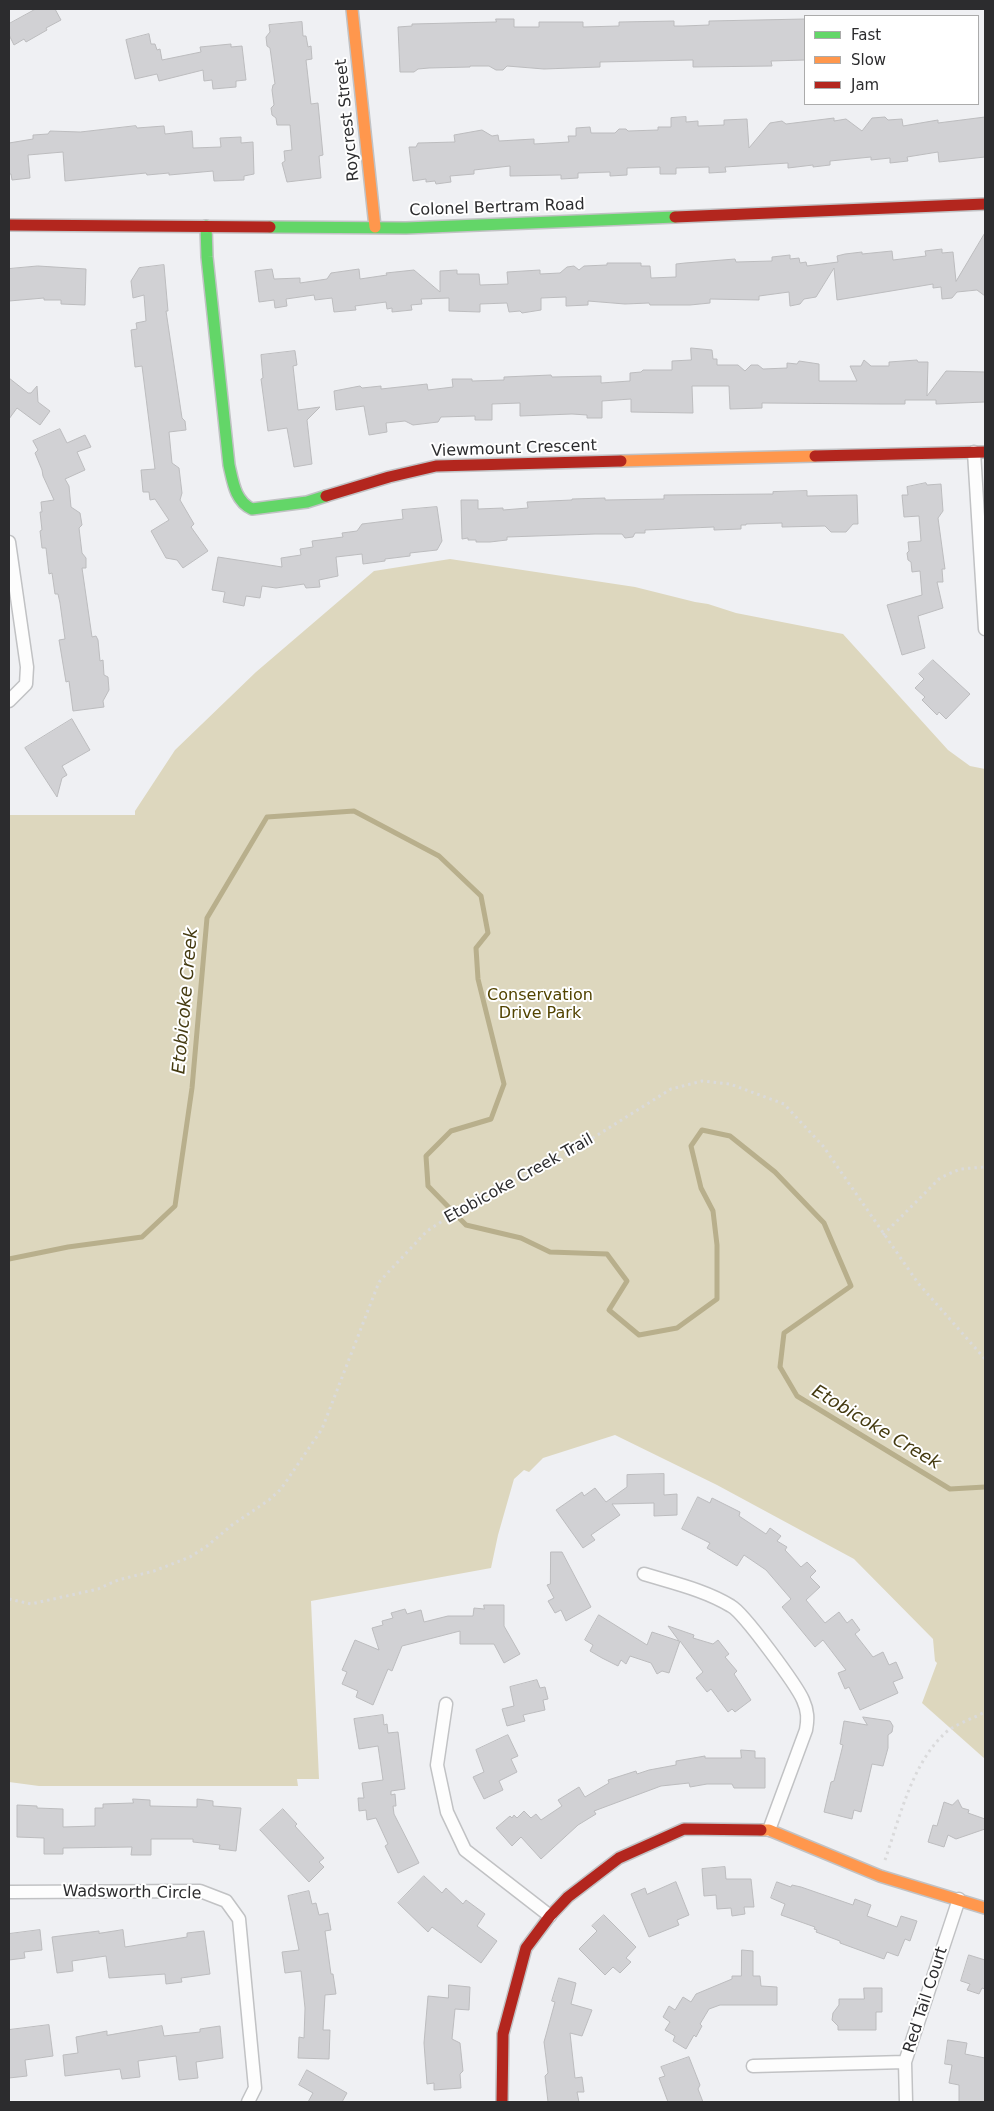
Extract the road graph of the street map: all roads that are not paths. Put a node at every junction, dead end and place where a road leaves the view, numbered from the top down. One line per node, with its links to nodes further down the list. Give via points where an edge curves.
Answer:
1 (352, 9): 5 (street, Roycrest Street)
2 (985, 204): 5 (street, Colonel Bertram Road)
3 (9, 225): 4 (street, Colonel Bertram Road)
4 (206, 226): 5 (street, Colonel Bertram Road); 6 (street, Viewmount Crescent, via 229,465 240,500 252,509 307,502 436,466)
5 (375, 227)
6 (979, 452): 8 (street)
7 (9, 542): 9 (street, via 27,666 26,684)
8 (985, 629)
9 (9, 701)
10 (644, 1574): 12 (street, via 732,1606 746,1620 803,1699 808,1717 806,1730)
11 (446, 1704): 16 (street, via 437,1765 447,1812 466,1850)
12 (768, 1830): 14 (street, via 880,1876); 16 (street, via 684,1829 619,1858 568,1897)
13 (9, 1892): 19 (street, Wadsworth Circle, via 200,1891 226,1901 239,1919 255,2088)
14 (959, 1899): 15 (street); 17 (street, Red Tail Court)
15 (985, 1908)
16 (550, 1916): 20 (street, via 526,1948 503,2034)
17 (905, 2062): 18 (street); 21 (street, Red Tail Court)
18 (753, 2066)
19 (248, 2102)
20 (502, 2102)
21 (906, 2102)

